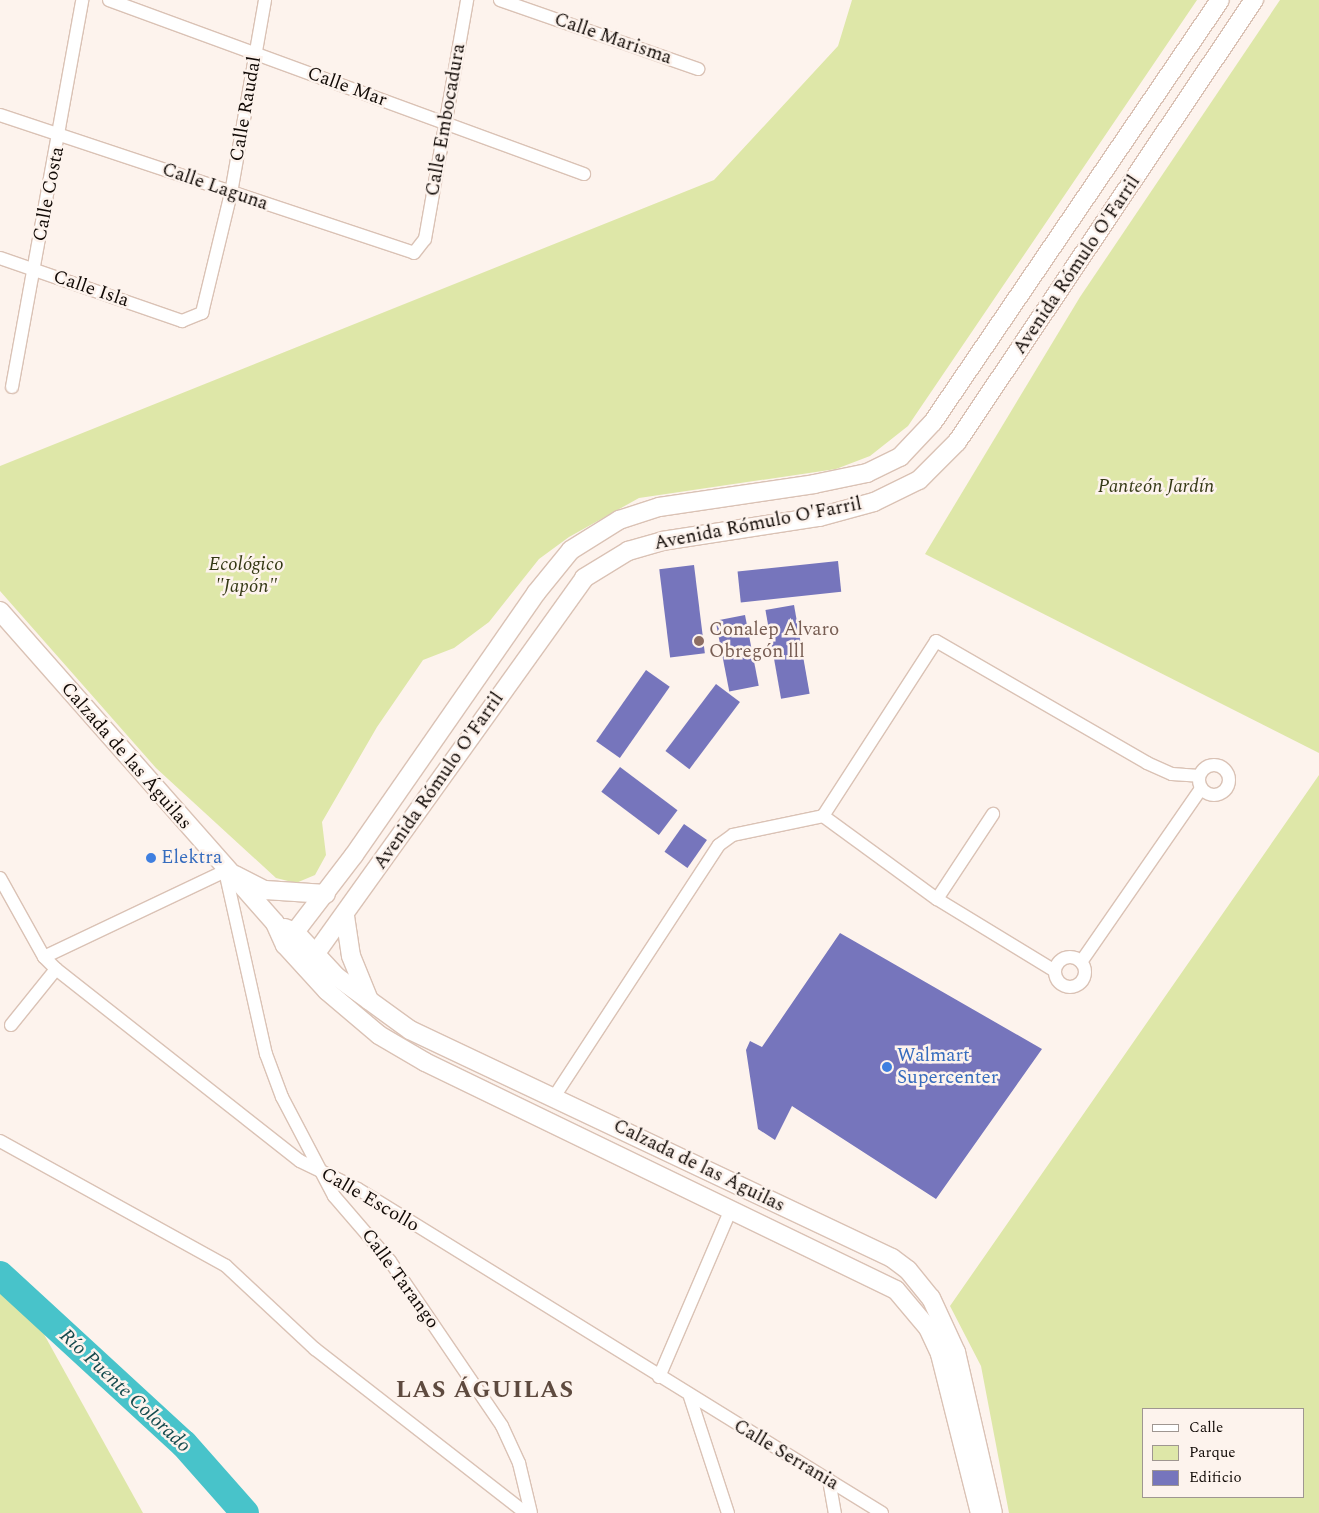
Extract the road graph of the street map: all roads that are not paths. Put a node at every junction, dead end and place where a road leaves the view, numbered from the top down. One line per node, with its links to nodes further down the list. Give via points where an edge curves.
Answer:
1 (82, 0): 12 (street, Calle Costa)
2 (109, 0): 8 (street, Calle Mar)
3 (265, 0): 8 (street, Calle Raudal)
4 (467, 0): 11 (street, Calle Embocadura)
5 (500, 0): 9 (street, Calle Marisma)
6 (1220, 0): 26 (main road, Avenida Rómulo O'Farril, via 933,422 900,457 867,473 814,484 659,507 587,538 552,570)
7 (1254, 0): 28 (main road, Avenida Rómulo O'Farril, via 992,394 919,480 874,502 819,517 662,541 605,562 584,578 556,611)
8 (255, 54): 11 (street, Calle Mar); 14 (street, Calle Raudal)
9 (698, 69)
10 (0, 115): 12 (street, Calle Laguna)
11 (446, 122): 13 (street, Calle Mar); 15 (street, Calle Embocadura)
12 (60, 136): 14 (street, Calle Laguna); 17 (street, Calle Costa)
13 (584, 174)
14 (231, 193): 15 (street, Calle Laguna, via 408,253 420,249); 18 (street, Calle Raudal, via 207,301 202,313)
15 (425, 239)
16 (0, 258): 17 (street, Calle Isla)
17 (35, 269): 18 (street, Calle Isla); 19 (street, Calle Costa)
18 (182, 321)
19 (12, 387)
20 (0, 610): 25 (main road, Calzada de las Águilas)
21 (1198, 776): 22 (street); 22 (street, via 1214,764 1229,777 1220,794); 24 (street, via 1172,774 1147,763 936,640)
22 (1201, 789): 35 (street)
23 (993, 814): 30 (street)
24 (823, 816): 30 (street); 41 (street, via 733,835 719,845)
25 (225, 871): 29 (main road, via 264,890); 32 (main road, Calzada de las Águilas); 34 (street); 43 (street, Calle Tarango, via 266,1054 289,1112)
26 (342, 871): 28 (main road); 29 (main road, Avenida Rómulo O'Farril)
27 (0, 878): 34 (street, Calle Escollo)
28 (365, 888): 31 (main road, Avenida Rómulo O'Farril)
29 (326, 894): 32 (main road, Avenida Rómulo O'Farril)
30 (937, 899): 38 (street)
31 (345, 916): 33 (main road, Avenida Rómulo O'Farril); 39 (main road, via 350,956)
32 (290, 938): 33 (main road, Calzada de las Águilas); 36 (main road, Calzada de las Águilas)
33 (317, 953): 36 (main road, Avenida Rómulo O'Farril); 39 (main road, Calzada de las Águilas)
34 (44, 957): 37 (street, Calle Escollo)
35 (1081, 962): 38 (street, via 1065,958); 38 (street, via 1085,970 1078,985 1062,985)
36 (306, 967): 44 (main road, Calzada de las Águilas, via 362,1022 425,1062)
37 (56, 969): 40 (street); 43 (street, Calle Escollo, via 270,1139)
38 (1055, 970)
39 (372, 1005): 41 (main road, Calzada de las Águilas, via 410,1030)
40 (10, 1025)
41 (554, 1097): 54 (main road, Calzada de las Águilas, via 892,1258 919,1280 956,1352)
42 (0, 1141): 48 (street, via 226,1266 316,1349)
43 (324, 1173): 45 (street, Calle Escollo, via 358,1189); 49 (street, Calle Tarango, via 334,1196 390,1261 502,1426 519,1463)
44 (731, 1209): 45 (street); 53 (main road, Calzada de las Águilas, via 878,1279 913,1309 940,1354)
45 (659, 1377): 46 (street, Calle Escollo)
46 (690, 1397): 47 (street, Calle Serrania); 50 (street)
47 (829, 1480): 51 (street); 52 (street, Calle Serrania)
48 (526, 1513)
49 (531, 1513)
50 (728, 1513)
51 (835, 1513)
52 (882, 1513)
53 (980, 1513)
54 (993, 1513)

